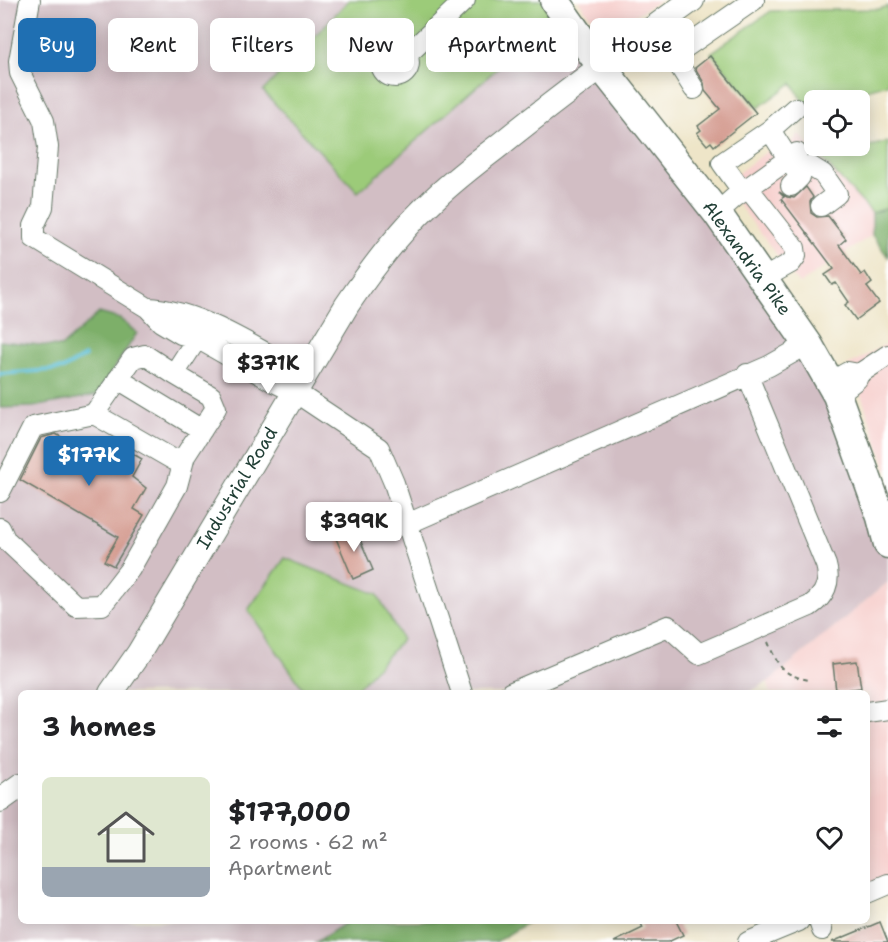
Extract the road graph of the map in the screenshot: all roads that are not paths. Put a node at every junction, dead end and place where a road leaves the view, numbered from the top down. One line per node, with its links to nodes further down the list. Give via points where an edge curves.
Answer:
1 (30, 0): 22 (street, via 20,73 44,121 48,147 43,207 34,226 34,238 148,308 162,308)
2 (465, 0): 7 (street)
3 (554, 0): 8 (highway, Alexandria Pike)
4 (692, 0): 6 (main road, Industrial Road)
5 (754, 0): 11 (street, via 678,56)
6 (667, 18)
7 (414, 48)
8 (590, 52)
9 (592, 72): 28 (main road, Industrial Road, via 450,184 416,217 368,273)
10 (605, 72): 16 (highway, Alexandria Pike)
11 (694, 90)
12 (795, 108): 13 (street)
13 (770, 130): 14 (street); 15 (street)
14 (722, 163): 16 (street); 17 (street)
15 (791, 172): 17 (street); 18 (street, via 810,166 823,174 837,194); 19 (street)
16 (694, 184): 20 (highway, Alexandria Pike)
17 (746, 190): 19 (street); 20 (street)
18 (821, 206)
19 (766, 210): 21 (street, via 795,248 796,256)
20 (717, 213): 21 (highway, Alexandria Pike)
21 (764, 278): 23 (highway, Alexandria Pike)
22 (202, 331): 25 (street); 28 (street, via 217,327)
23 (808, 344): 26 (street); 29 (highway, Alexandria Pike)
24 (888, 355): 29 (street, via 857,379)
25 (174, 374): 27 (street, via 145,355 133,358); 31 (street, via 211,396 216,408)
26 (747, 374): 34 (street); 39 (street, via 829,574 821,596 810,606 699,654 668,626)
27 (118, 380): 30 (street); 31 (street)
28 (299, 383): 34 (street, via 379,448); 37 (main road, Industrial Road)
29 (833, 389): 36 (highway, Alexandria Pike)
30 (94, 414): 32 (street, via 174,460); 33 (street, via 33,427)
31 (202, 430): 32 (street)
32 (184, 456): 35 (street, via 177,486 130,569 102,605 76,606 5,539)
33 (0, 492)
34 (407, 524): 38 (street)
35 (0, 528)
36 (888, 544)
37 (113, 690)
38 (461, 690)
39 (517, 690)
40 (888, 709): 41 (street)
41 (870, 712)
42 (18, 787): 43 (main road)
43 (0, 800)
44 (888, 884): 45 (street)
45 (870, 891)
46 (792, 924): 47 (street)
47 (748, 942)

